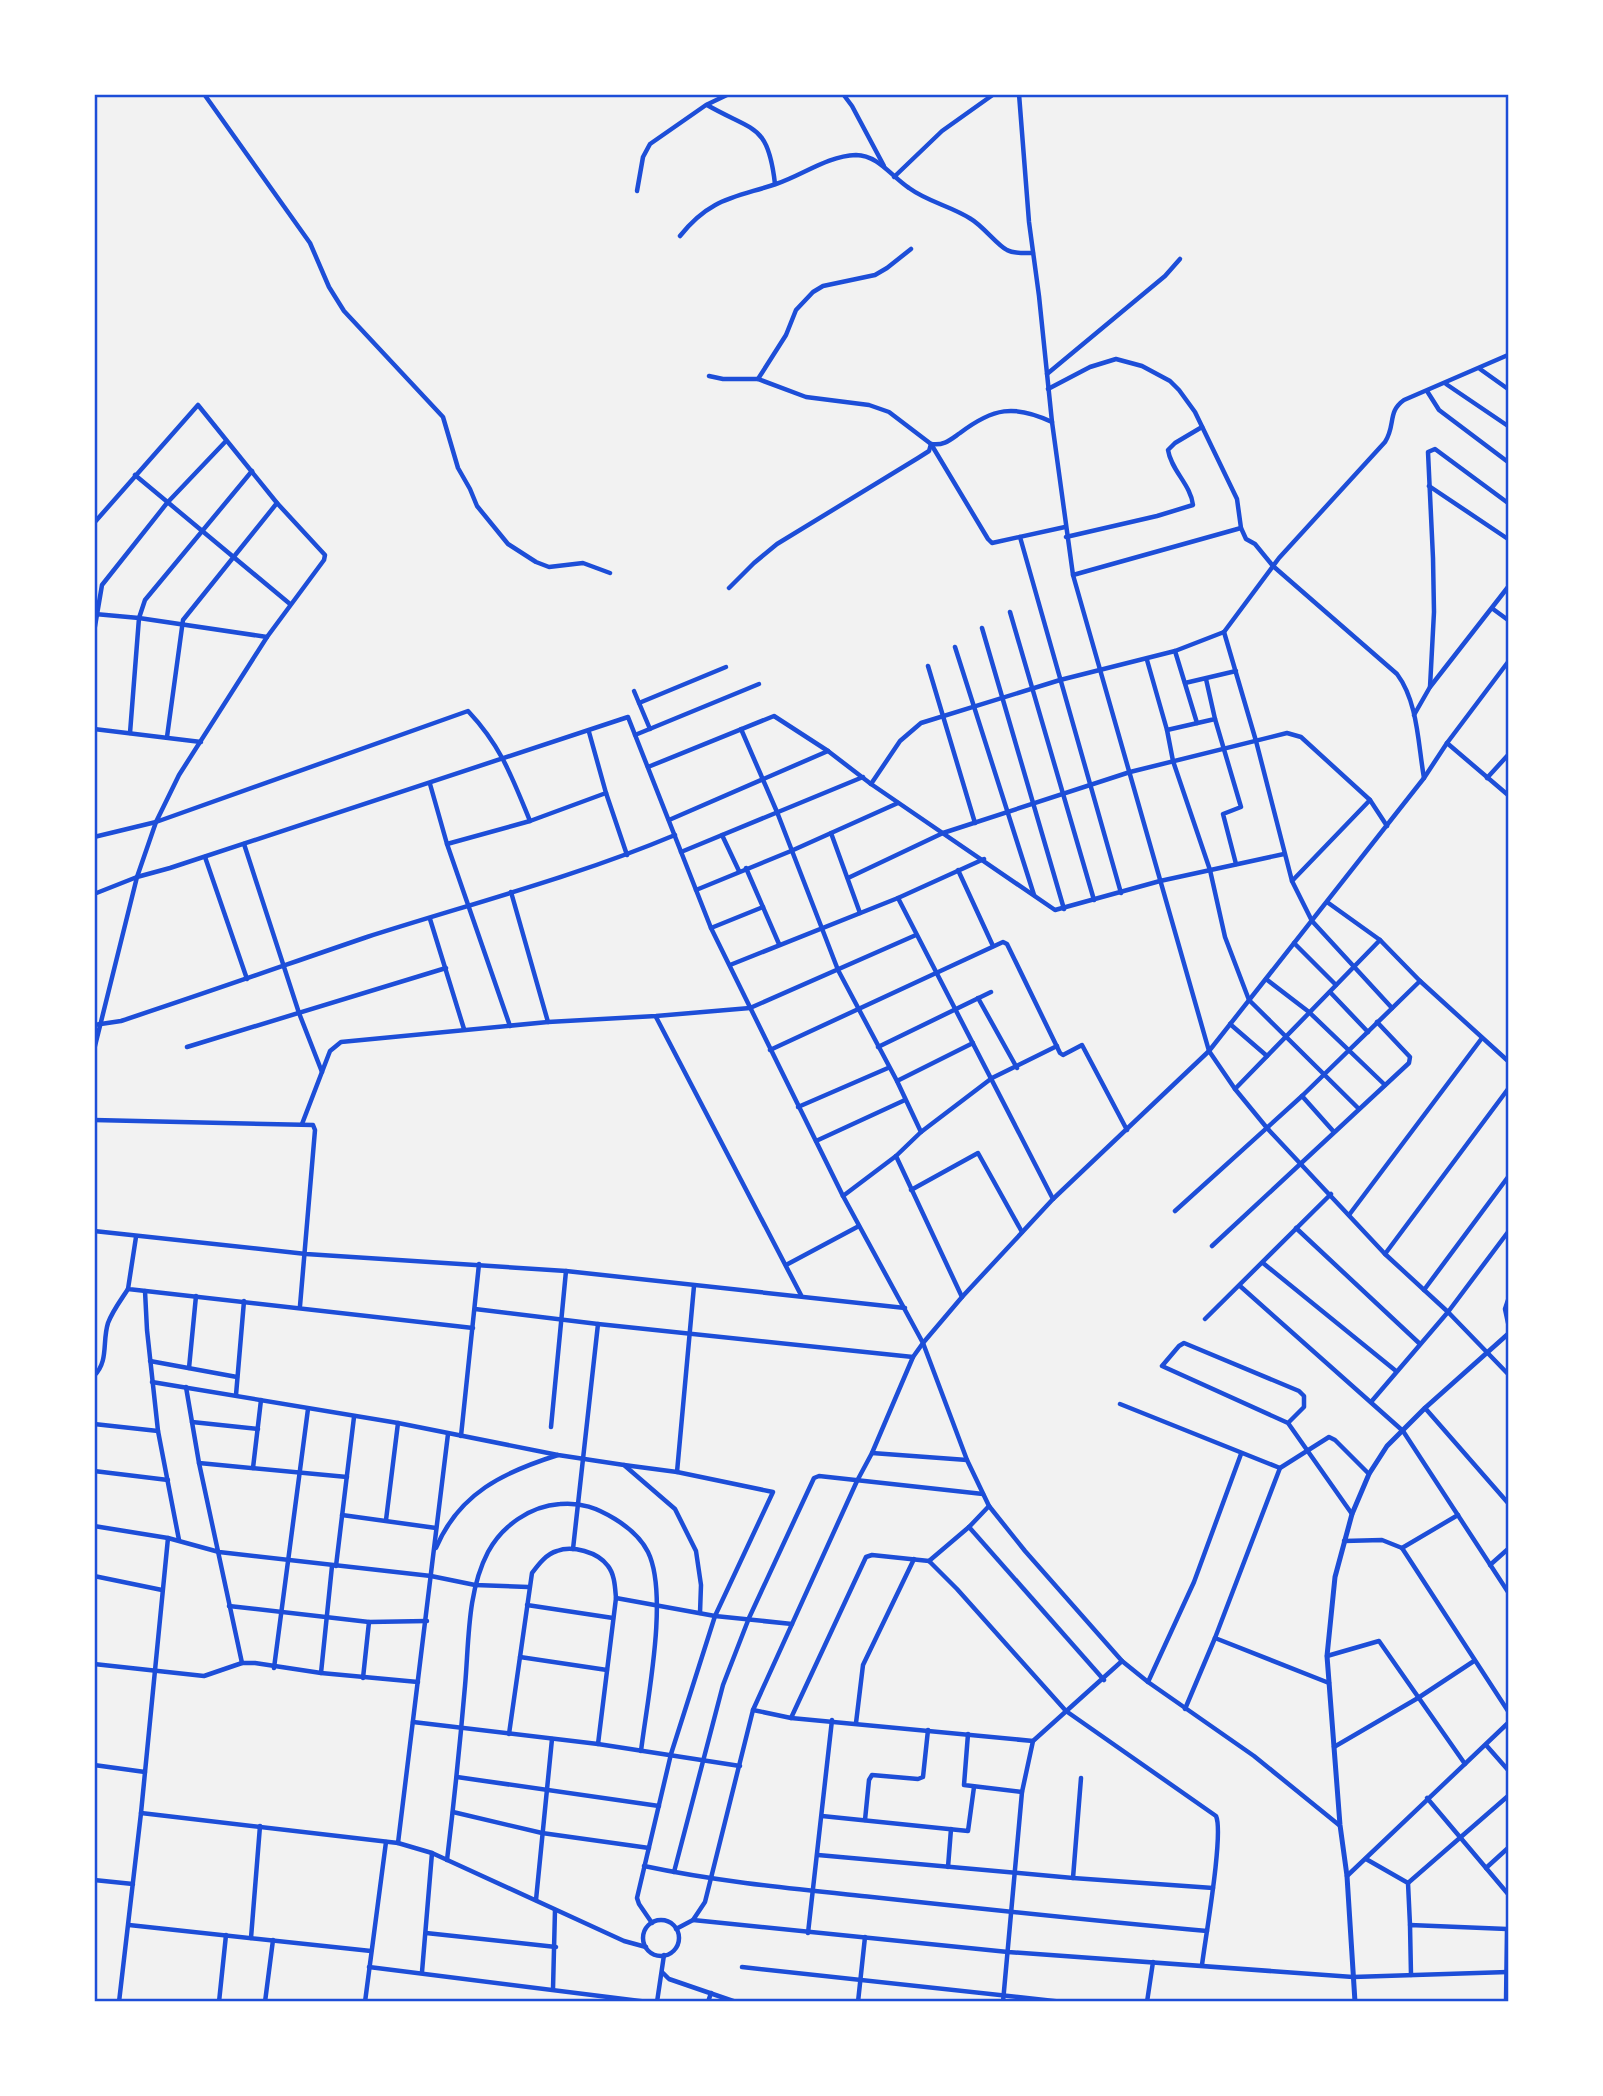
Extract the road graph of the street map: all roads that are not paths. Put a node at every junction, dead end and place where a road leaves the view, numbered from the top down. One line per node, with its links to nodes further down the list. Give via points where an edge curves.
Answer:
1 (204, 94): 45 (street, via 310,243 344,311 443,417 458,468 477,506 508,544 549,567 583,563)
2 (729, 94): 6 (street)
3 (843, 94): 7 (street)
4 (994, 94): 8 (street, via 942,131)
5 (1019, 94): 13 (street)
6 (706, 105): 9 (street, via 761,134 772,156); 10 (street, via 650,144)
7 (886, 169): 8 (street); 9 (street, via 868,157 845,156)
8 (894, 177): 13 (street, via 927,200 973,220 1006,250)
9 (775, 184): 11 (street, via 718,202 695,218)
10 (637, 191)
11 (681, 236)
12 (911, 249): 19 (street, via 875,275 813,292 796,310)
13 (1033, 253): 17 (street)
14 (1180, 259): 17 (street)
15 (1508, 355): 16 (street)
16 (1479, 368): 20 (street); 22 (street)
17 (1047, 374): 21 (street)
18 (709, 376): 19 (street)
19 (758, 379): 28 (street, via 806,397 882,409)
20 (1445, 383): 23 (street); 25 (street)
21 (1048, 389): 24 (street); 26 (street, via 1103,361 1124,360 1152,371 1180,390)
22 (1508, 389)
23 (1427, 391): 29 (street, via 1439,410); 44 (street, via 1396,406 1385,442)
24 (1052, 422): 28 (street, via 1031,413 1002,410 986,415 945,443); 37 (street)
25 (1508, 426)
26 (1202, 427): 38 (street, via 1237,499); 41 (street, via 1168,450 1193,505)
27 (226, 441): 30 (street); 31 (street, via 198,405); 33 (street)
28 (931, 444): 40 (street, via 990,541); 48 (street, via 929,451 769,550)
29 (1508, 461)
30 (252, 471): 34 (street); 39 (street)
31 (135, 475): 33 (street); 36 (street)
32 (1429, 486): 35 (street, via 1427,455 1431,449); 42 (street); 72 (street, via 1434,599)
33 (167, 503): 39 (street); 52 (street, via 102,585)
34 (277, 503): 43 (street); 49 (street, via 325,555)
35 (1508, 503)
36 (94, 523)
37 (1065, 527): 40 (street); 41 (street)
38 (1241, 527): 44 (street, via 1245,540 1255,544); 46 (street)
39 (202, 531): 43 (street); 53 (street, via 147,597)
40 (1020, 537): 69 (street)
41 (1066, 537): 46 (street)
42 (1508, 539)
43 (233, 557): 49 (street); 55 (street)
44 (1273, 566): 58 (street); 79 (street, via 1397,674 1405,684)
45 (610, 573)
46 (1073, 575): 66 (street)
47 (1508, 587): 50 (street)
48 (729, 588)
49 (290, 604): 59 (street)
50 (1493, 609): 54 (street); 72 (street)
51 (1010, 612): 73 (street)
52 (95, 614): 53 (street); 57 (street)
53 (139, 618): 55 (street); 87 (street)
54 (1508, 620)
55 (181, 624): 59 (street); 89 (street)
56 (982, 628): 75 (street)
57 (94, 632)
58 (1224, 632): 61 (street); 67 (street)
59 (267, 638): 91 (street)
60 (955, 647): 77 (street)
61 (1175, 651): 62 (street); 70 (street)
62 (1147, 660): 66 (street); 85 (street)
63 (1508, 662): 92 (street)
64 (928, 666): 78 (street)
65 (726, 667): 76 (street)
66 (1101, 670): 69 (street); 99 (street)
67 (1236, 671): 68 (street); 90 (street)
68 (1206, 679): 70 (street); 80 (street)
69 (1060, 680): 73 (street); 106 (street)
70 (1185, 683): 81 (street)
71 (759, 684): 83 (street)
72 (1430, 687): 79 (street)
73 (1032, 688): 75 (street); 108 (street)
74 (634, 691): 76 (street)
75 (1003, 697): 77 (street); 112 (street)
76 (639, 703): 83 (street)
77 (972, 706): 78 (street); 114 (street)
78 (943, 715): 105 (street, via 921,723 900,741); 118 (street)
79 (1413, 716): 102 (street)
80 (1215, 719): 81 (street); 93 (street)
81 (1197, 723): 85 (street)
82 (94, 729): 87 (street)
83 (650, 729): 88 (street)
84 (741, 729): 94 (street, via 774,716); 98 (street); 101 (street)
85 (1167, 730): 97 (street)
86 (589, 732): 88 (street, via 628,717); 96 (street); 107 (street)
87 (130, 733): 89 (street)
88 (635, 735): 98 (street)
89 (167, 737): 91 (street)
90 (1256, 741): 93 (street); 110 (street, via 1296,735); 129 (street)
91 (201, 742): 117 (street, via 178,775)
92 (1447, 743): 102 (street); 103 (street)
93 (1226, 750): 97 (street); 133 (street, via 1241,807 1223,814)
94 (828, 751): 100 (street); 101 (street)
95 (1508, 755): 103 (street)
96 (505, 759): 104 (street); 116 (street); 117 (street, via 468,711)
97 (1173, 761): 99 (street); 136 (street)
98 (648, 767): 115 (street)
99 (1130, 772): 106 (street); 140 (street)
100 (863, 777): 105 (street); 113 (street)
101 (762, 778): 113 (street); 115 (street)
102 (1424, 778): 119 (street)
103 (1487, 778): 109 (street)
104 (430, 784): 125 (street); 126 (street)
105 (871, 784): 111 (street)
106 (1090, 785): 108 (street); 144 (street)
107 (606, 793): 116 (street); 130 (street)
108 (1063, 794): 112 (street); 148 (street)
109 (1508, 795)
110 (1370, 800): 119 (street); 141 (street)
111 (898, 803): 120 (street); 121 (street)
112 (1034, 804): 114 (street); 152 (street)
113 (777, 812): 123 (street); 127 (street)
114 (1007, 813): 118 (street); 146 (street)
115 (669, 820): 122 (street)
116 (530, 821): 126 (street)
117 (156, 822): 124 (street); 138 (street)
118 (975, 823): 121 (street)
119 (1387, 826): 149 (street)
120 (831, 833): 127 (street); 139 (street)
121 (943, 833): 132 (street); 139 (street)
122 (675, 835): 128 (street); 130 (street)
123 (722, 835): 128 (street); 137 (street)
124 (94, 837)
125 (244, 844): 131 (street); 165 (street)
126 (447, 844): 150 (street)
127 (791, 851): 134 (street); 157 (street)
128 (681, 852): 142 (street)
129 (1284, 854): 133 (street); 141 (street)
130 (626, 855): 143 (street)
131 (205, 857): 138 (street); 169 (street)
132 (984, 859): 135 (street); 146 (street)
133 (1236, 864): 136 (street)
134 (746, 868): 137 (street); 151 (street)
135 (958, 870): 147 (street); 162 (street)
136 (1210, 870): 140 (street); 176 (street, via 1225,937)
137 (739, 871): 142 (street)
138 (137, 877): 145 (street); 187 (street)
139 (848, 878): 153 (street)
140 (1160, 881): 144 (street); 200 (street)
141 (1292, 881): 155 (street)
142 (696, 890): 156 (street)
143 (511, 892): 150 (street); 184 (street)
144 (1121, 892): 148 (street)
145 (94, 894)
146 (1034, 896): 152 (street, via 1055,910)
147 (898, 898): 153 (street); 158 (street)
148 (1094, 900): 152 (street)
149 (1327, 901): 155 (street); 159 (street)
150 (470, 907): 154 (street); 188 (street)
151 (763, 907): 156 (street); 161 (street)
152 (1064, 909)
153 (860, 913): 157 (street)
154 (430, 919): 165 (street); 166 (street)
155 (1311, 921): 160 (street); 164 (street)
156 (711, 928): 163 (street)
157 (821, 928): 161 (street); 167 (street)
158 (916, 935): 167 (street); 168 (street)
159 (1380, 940): 164 (street); 171 (street)
160 (1294, 943): 170 (street); 172 (street)
161 (779, 944): 163 (street)
162 (993, 946): 168 (street); 194 (street, via 1007,944)
163 (730, 965): 177 (street)
164 (1355, 966): 172 (street); 179 (street)
165 (285, 967): 169 (street); 182 (street)
166 (446, 968): 182 (street); 189 (street)
167 (838, 970): 177 (street); 178 (street)
168 (936, 972): 178 (street); 180 (street)
169 (247, 979): 187 (street)
170 (1266, 979): 176 (street); 181 (street)
171 (1420, 981): 179 (street); 192 (street)
172 (1336, 985): 174 (street)
173 (991, 992): 175 (street)
174 (1330, 992): 181 (street); 190 (street)
175 (978, 998): 180 (street); 204 (street)
176 (1249, 1000): 186 (street); 191 (street)
177 (750, 1007): 183 (street); 198 (street)
178 (857, 1008): 196 (street); 198 (street)
179 (1392, 1008): 185 (street)
180 (957, 1009): 193 (street); 196 (street)
181 (1309, 1012): 191 (street); 199 (street)
182 (299, 1013): 195 (street); 205 (street)
183 (656, 1016): 184 (street); 243 (street)
184 (548, 1021): 188 (street)
185 (1377, 1022): 190 (street); 209 (street, via 1410,1058)
186 (1230, 1024): 200 (street); 201 (street)
187 (98, 1026): 197 (street)
188 (510, 1026): 189 (street)
189 (464, 1029): 205 (street, via 341,1042 330,1051)
190 (1368, 1032): 199 (street)
191 (1286, 1037): 201 (street); 206 (street)
192 (1482, 1038): 202 (street); 231 (street)
193 (973, 1043): 207 (street); 208 (street)
194 (1057, 1046): 204 (street); 219 (street, via 1063,1055 1082,1045)
195 (187, 1047)
196 (878, 1047): 203 (street)
197 (94, 1050)
198 (769, 1050): 214 (street)
199 (1350, 1050): 206 (street); 209 (street)
200 (1209, 1051): 210 (street); 219 (street)
201 (1267, 1056): 210 (street)
202 (1508, 1061)
203 (888, 1068): 208 (street); 214 (street)
204 (1017, 1068): 207 (street)
205 (322, 1072): 217 (street)
206 (1325, 1074): 212 (street); 215 (street)
207 (992, 1078): 220 (street); 229 (street)
208 (897, 1081): 213 (street)
209 (1384, 1085): 215 (street)
210 (1235, 1089): 218 (street)
211 (1508, 1089): 240 (street)
212 (1302, 1096): 218 (street); 221 (street)
213 (905, 1100): 220 (street); 222 (street)
214 (798, 1107): 222 (street)
215 (1359, 1109): 221 (street)
216 (94, 1120): 217 (street)
217 (302, 1124): 239 (street, via 315,1127)
218 (1267, 1128): 224 (street); 230 (street)
219 (1127, 1130): 229 (street)
220 (921, 1132): 223 (street)
221 (1334, 1132): 224 (street)
222 (816, 1141): 228 (street)
223 (896, 1156): 226 (street); 228 (street)
224 (1302, 1163): 227 (street); 238 (street)
225 (1508, 1177): 249 (street)
226 (911, 1190): 235 (street, via 978,1153); 252 (street)
227 (1331, 1194): 231 (street); 233 (street)
228 (843, 1196): 232 (street)
229 (1053, 1199): 235 (street)
230 (1175, 1211)
231 (1349, 1215): 240 (street)
232 (859, 1226): 243 (street); 256 (street)
233 (1296, 1228): 241 (street); 267 (street)
234 (94, 1231): 237 (street)
235 (1022, 1232): 252 (street)
236 (1508, 1232): 258 (street)
237 (136, 1237): 239 (street); 247 (street)
238 (1212, 1246)
239 (306, 1254): 242 (street); 255 (street)
240 (1385, 1254): 249 (street)
241 (1263, 1263): 246 (street); 272 (street)
242 (479, 1264): 244 (street); 257 (street)
243 (786, 1265): 250 (street)
244 (566, 1270): 245 (street); 260 (street)
245 (694, 1286): 250 (street); 264 (street)
246 (1240, 1286): 259 (street); 280 (street)
247 (128, 1289): 248 (street); 274 (street, via 109,1322 103,1366)
248 (145, 1290): 251 (street); 270 (street)
249 (1424, 1290): 258 (street)
250 (801, 1295): 256 (street)
251 (196, 1296): 254 (street); 271 (street)
252 (962, 1297): 266 (street)
253 (1508, 1300): 261 (street)
254 (244, 1301): 255 (street); 275 (street)
255 (300, 1307): 263 (street)
256 (905, 1308): 266 (street)
257 (475, 1309): 260 (street); 263 (street)
258 (1448, 1312): 267 (street); 268 (street)
259 (1205, 1319)
260 (561, 1320): 262 (street); 289 (street)
261 (1508, 1323)
262 (598, 1324): 264 (street); 299 (street)
263 (473, 1328): 294 (street)
264 (688, 1334): 269 (street); 307 (street)
265 (1508, 1334): 268 (street)
266 (923, 1343): 269 (street); 300 (street)
267 (1420, 1344): 272 (street)
268 (1486, 1352): 273 (street); 282 (street)
269 (913, 1357): 296 (street)
270 (150, 1361): 271 (street); 276 (street)
271 (190, 1368): 275 (street)
272 (1396, 1371): 280 (street)
273 (1508, 1374)
274 (94, 1376)
275 (237, 1377): 278 (street)
276 (152, 1382): 277 (street); 292 (street)
277 (187, 1387): 278 (street); 285 (street)
278 (236, 1395): 279 (street)
279 (261, 1401): 283 (street); 290 (street)
280 (1371, 1402): 291 (street)
281 (1120, 1404): 297 (street)
282 (1425, 1408): 291 (street); 314 (street)
283 (308, 1409): 284 (street); 306 (street)
284 (354, 1417): 286 (street); 309 (street)
285 (192, 1422): 290 (street); 301 (street)
286 (398, 1423): 293 (street); 319 (street)
287 (1289, 1423): 287 (street, via 1164,1368 1162,1366 1184,1343 1299,1391 1304,1407); 295 (street)
288 (94, 1424): 292 (street)
289 (551, 1427)
290 (258, 1429): 303 (street)
291 (1403, 1430): 308 (street); 318 (street)
292 (158, 1432): 310 (street)
293 (448, 1434): 294 (street); 322 (street)
294 (461, 1436): 298 (street)
295 (1307, 1450): 304 (street); 308 (street, via 1332,1438); 316 (street)
296 (872, 1453): 300 (street); 311 (street)
297 (1241, 1454): 304 (street); 369 (street, via 1194,1582)
298 (558, 1455): 299 (street); 330 (street, via 491,1482 445,1527)
299 (584, 1460): 302 (street); 313 (street)
300 (967, 1460): 312 (street)
301 (199, 1463): 303 (street); 329 (street)
302 (624, 1465): 307 (street); 347 (street, via 675,1509 695,1551)
303 (253, 1468): 306 (street)
304 (1280, 1468): 355 (street)
305 (94, 1471): 310 (street)
306 (300, 1472): 309 (street); 332 (street)
307 (677, 1472): 348 (street, via 773,1492)
308 (1369, 1474): 316 (street)
309 (347, 1477): 317 (street)
310 (168, 1480): 324 (street)
311 (857, 1481): 312 (street); 351 (street, via 814,1478); 354 (street)
312 (984, 1494): 315 (street)
313 (580, 1503): 327 (street); 338 (street, via 542,1507 512,1523 489,1550); 345 (street, via 623,1524 642,1542 654,1571)
314 (1508, 1503)
315 (989, 1506): 321 (street); 358 (street)
316 (1352, 1514): 325 (street)
317 (342, 1515): 319 (street); 335 (street)
318 (1458, 1515): 326 (street); 334 (street)
319 (386, 1520): 322 (street)
320 (94, 1526): 323 (street)
321 (968, 1527): 333 (street); 367 (street)
322 (436, 1528): 330 (street)
323 (168, 1538): 324 (street); 340 (street)
324 (180, 1541): 329 (street)
325 (1343, 1541): 326 (street, via 1382,1540); 356 (street)
326 (1402, 1548): 359 (street)
327 (573, 1549): 339 (street, via 556,1550 544,1559); 342 (street, via 593,1553 608,1565)
328 (1508, 1549): 334 (street)
329 (219, 1552): 332 (street); 344 (street)
330 (434, 1553): 337 (street)
331 (914, 1559): 333 (street); 376 (street, via 866,1557); 379 (street, via 863,1664)
332 (286, 1560): 335 (street); 346 (street)
333 (929, 1561): 374 (street)
334 (1490, 1565): 341 (street)
335 (334, 1566): 337 (street); 349 (street)
336 (94, 1576): 340 (street)
337 (431, 1576): 338 (street); 352 (street)
338 (475, 1585): 339 (street); 381 (street)
339 (528, 1587): 343 (street)
340 (162, 1590): 364 (street)
341 (1508, 1592)
342 (616, 1598): 345 (street); 350 (street)
343 (527, 1605): 350 (street); 357 (street)
344 (229, 1606): 346 (street); 360 (street)
345 (658, 1606): 347 (street); 390 (street)
346 (280, 1612): 349 (street); 362 (street)
347 (700, 1613): 348 (street)
348 (715, 1616): 351 (street); 391 (street)
349 (327, 1617): 353 (street); 365 (street)
350 (614, 1618): 363 (street)
351 (749, 1618): 354 (street); 392 (street, via 723,1685)
352 (427, 1621): 353 (street); 368 (street)
353 (369, 1622): 366 (street)
354 (792, 1624): 373 (street)
355 (1215, 1638): 370 (street); 372 (street)
356 (1327, 1656): 370 (street); 371 (street, via 1378,1641)
357 (520, 1657): 363 (street); 383 (street)
358 (1122, 1661): 367 (street); 369 (street)
359 (1474, 1661): 371 (street); 375 (street)
360 (242, 1663): 362 (street); 364 (street, via 204,1676)
361 (94, 1664): 364 (street)
362 (274, 1668): 365 (street)
363 (607, 1670): 387 (street)
364 (155, 1671): 397 (street)
365 (321, 1673): 366 (street)
366 (363, 1678): 368 (street)
367 (1104, 1680): 374 (street)
368 (419, 1682): 378 (street)
369 (1148, 1682): 372 (street)
370 (1329, 1683): 389 (street)
371 (1418, 1698): 389 (street); 393 (street)
372 (1185, 1709): 410 (street, via 1254,1756)
373 (753, 1710): 376 (street); 395 (street)
374 (1066, 1711): 386 (street); 434 (street, via 1216,1816)
375 (1508, 1711)
376 (791, 1718): 377 (street)
377 (832, 1720): 379 (street); 408 (street)
378 (413, 1723): 381 (street); 416 (street)
379 (856, 1723): 382 (street)
380 (1508, 1723): 388 (street)
381 (461, 1727): 383 (street); 398 (street)
382 (928, 1730): 384 (street); 409 (street, via 923,1777 872,1775)
383 (509, 1734): 385 (street)
384 (968, 1734): 386 (street); 400 (street, via 963,1783)
385 (552, 1739): 387 (street); 401 (street)
386 (1033, 1741): 402 (street)
387 (598, 1744): 390 (street)
388 (1486, 1745): 393 (street); 396 (street)
389 (1334, 1747): 410 (street)
390 (641, 1751): 391 (street)
391 (671, 1754): 392 (street); 405 (street)
392 (703, 1759): 395 (street); 426 (street)
393 (1465, 1764): 404 (street)
394 (94, 1765): 397 (street)
395 (740, 1766): 429 (street)
396 (1508, 1770)
397 (145, 1772): 407 (street)
398 (457, 1777): 401 (street); 406 (street)
399 (1081, 1778): 430 (street)
400 (974, 1787): 402 (street); 412 (street, via 970,1829)
401 (548, 1790): 405 (street); 413 (street)
402 (1022, 1792): 427 (street)
403 (1508, 1796): 414 (street)
404 (1427, 1798): 414 (street); 421 (street)
405 (659, 1806): 417 (street)
406 (453, 1812): 413 (street); 422 (street)
407 (141, 1813): 411 (street); 433 (street)
408 (822, 1816): 409 (street); 420 (street)
409 (865, 1821): 412 (street)
410 (1340, 1825): 428 (street)
411 (260, 1826): 415 (street); 451 (street)
412 (951, 1829): 424 (street)
413 (542, 1833): 417 (street); 437 (street)
414 (1460, 1838): 425 (street); 432 (street)
415 (386, 1842): 416 (street); 455 (street)
416 (398, 1843): 419 (street)
417 (649, 1848): 423 (street)
418 (1508, 1848): 425 (street)
419 (432, 1853): 422 (street); 447 (street)
420 (818, 1855): 424 (street); 435 (street)
421 (1366, 1859): 428 (street); 432 (street)
422 (447, 1860): 437 (street)
423 (644, 1866): 426 (street); 441 (street, via 637,1898)
424 (948, 1867): 427 (street)
425 (1486, 1868): 436 (street)
426 (674, 1872): 429 (street)
427 (1013, 1873): 430 (street); 439 (street)
428 (1347, 1876): 466 (street)
429 (712, 1877): 435 (street); 440 (street, via 705,1902)
430 (1073, 1878): 434 (street)
431 (94, 1880): 433 (street)
432 (1408, 1883): 443 (street)
433 (133, 1884): 442 (street)
434 (1213, 1888): 446 (street)
435 (813, 1890): 439 (street); 448 (street)
436 (1508, 1894)
437 (536, 1900): 438 (street)
438 (555, 1909): 453 (street); 454 (street)
439 (1011, 1914): 446 (street); 456 (street)
440 (693, 1920): 445 (street); 448 (street)
441 (652, 1923): 445 (street, via 668,1922); 454 (street, via 644,1936)
442 (128, 1925): 449 (street); 471 (street)
443 (1410, 1925): 444 (street); 465 (street)
444 (1508, 1928): 463 (street)
445 (677, 1929): 457 (street, via 677,1945)
446 (1207, 1931): 459 (street)
447 (426, 1933): 453 (street); 462 (street)
448 (808, 1933): 450 (street)
449 (226, 1935): 451 (street); 472 (street)
450 (865, 1937): 456 (street); 467 (street)
451 (251, 1938): 452 (street)
452 (273, 1940): 455 (street); 473 (street)
453 (556, 1947): 468 (street)
454 (646, 1947): 457 (street)
455 (371, 1951): 460 (street)
456 (1008, 1952): 458 (street); 470 (street)
457 (664, 1955): 464 (street)
458 (1153, 1962): 459 (street); 481 (street)
459 (1202, 1965): 466 (street)
460 (369, 1967): 462 (street); 474 (street)
461 (742, 1967): 467 (street)
462 (422, 1972): 468 (street)
463 (1507, 1972): 465 (street); 483 (street)
464 (663, 1973): 469 (street); 476 (street)
465 (1411, 1975): 466 (street)
466 (1353, 1977): 482 (street)
467 (861, 1980): 470 (street); 479 (street)
468 (553, 1990): 475 (street)
469 (711, 1993): 477 (street); 478 (street)
470 (1003, 1998): 480 (street)
471 (119, 2001)
472 (219, 2001)
473 (265, 2001)
474 (365, 2001)
475 (648, 2001)
476 (657, 2001)
477 (708, 2001)
478 (736, 2001)
479 (858, 2001)
480 (1063, 2001)
481 (1147, 2001)
482 (1355, 2001)
483 (1506, 2001)

